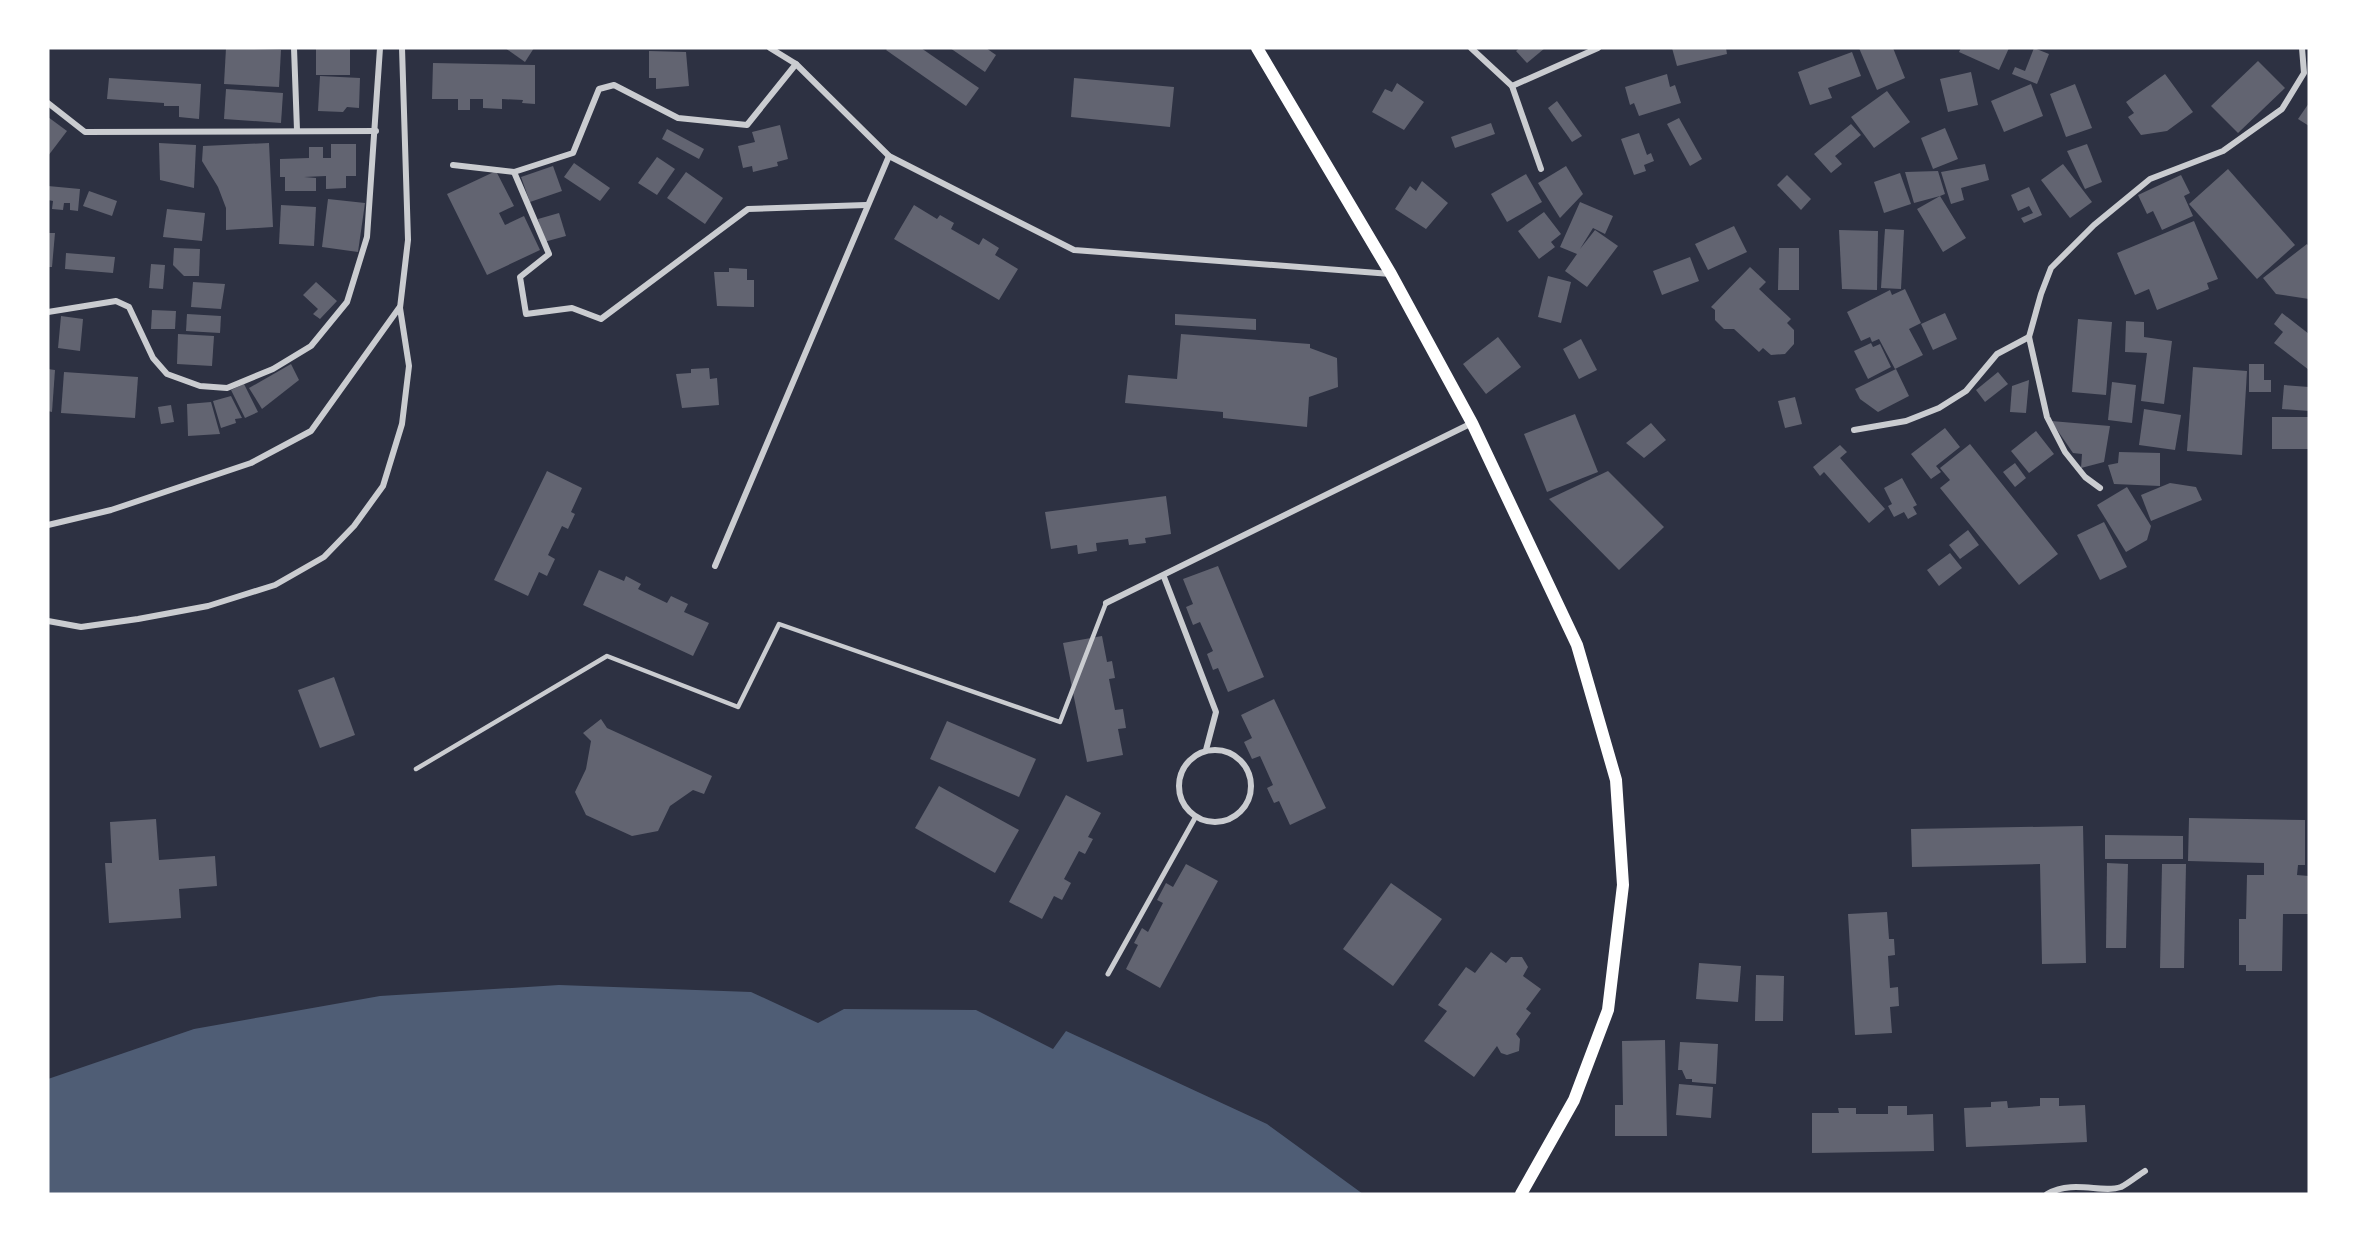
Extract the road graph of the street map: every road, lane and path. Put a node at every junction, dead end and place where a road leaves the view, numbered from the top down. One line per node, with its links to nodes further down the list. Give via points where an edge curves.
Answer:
1 (294, 48): 12 (street)
2 (380, 48): 13 (street)
3 (402, 48): 20 (street, via 408,240)
4 (770, 48): 9 (street)
5 (1257, 48): 19 (main road)
6 (1471, 48): 10 (street)
7 (1598, 48): 10 (street)
8 (2302, 48): 22 (street, via 2304,73 2282,109 2223,151 2150,179 2094,225 2051,268)
9 (796, 64): 14 (street); 17 (street, via 747,125 678,118 614,85 598,89 573,153)
10 (1512, 86): 16 (street)
11 (48, 103): 12 (street, via 85,132)
12 (297, 130): 13 (street)
13 (376, 131): 21 (street, via 368,237 347,302 310,346 273,369 227,388 200,387 167,374 153,358 129,307 116,301)
14 (889, 156): 18 (street); 19 (street, via 1074,250)
15 (453, 165): 17 (street)
16 (1541, 169)
17 (514, 172): 18 (street, via 549,254 520,277 526,314 572,308 601,319 748,209)
18 (866, 205): 27 (street)
19 (1391, 274): 23 (main road)
20 (400, 308): 26 (street, via 311,431 252,463 111,510); 30 (street, via 409,366 402,424 383,486 354,526 324,557 275,585 208,606 81,627)
21 (48, 312)
22 (2029, 337): 24 (street, via 1997,354 1966,392 1939,408 1906,421); 25 (street, via 2047,417 2065,452 2085,477)
23 (1472, 423): 28 (street); 36 (main road, via 1577,645 1616,780 1623,885 1608,1010 1574,1100)
24 (1854, 430)
25 (2100, 488)
26 (48, 525)
27 (716, 566)
28 (1164, 577): 29 (street); 31 (street, via 1216,712)
29 (1106, 603): 32 (lane, via 1060,722 779,624 738,707 607,656)
30 (48, 621)
31 (1206, 750): 33 (street, via 1183,767 1181,776 1178,795); 33 (street, via 1235,754 1252,778 1247,806 1224,823)
32 (416, 769)
33 (1195, 818): 34 (street)
34 (1108, 974)
35 (2145, 1171): 37 (street, via 2119,1188 2079,1185)
36 (1521, 1194)
37 (2047, 1194)

